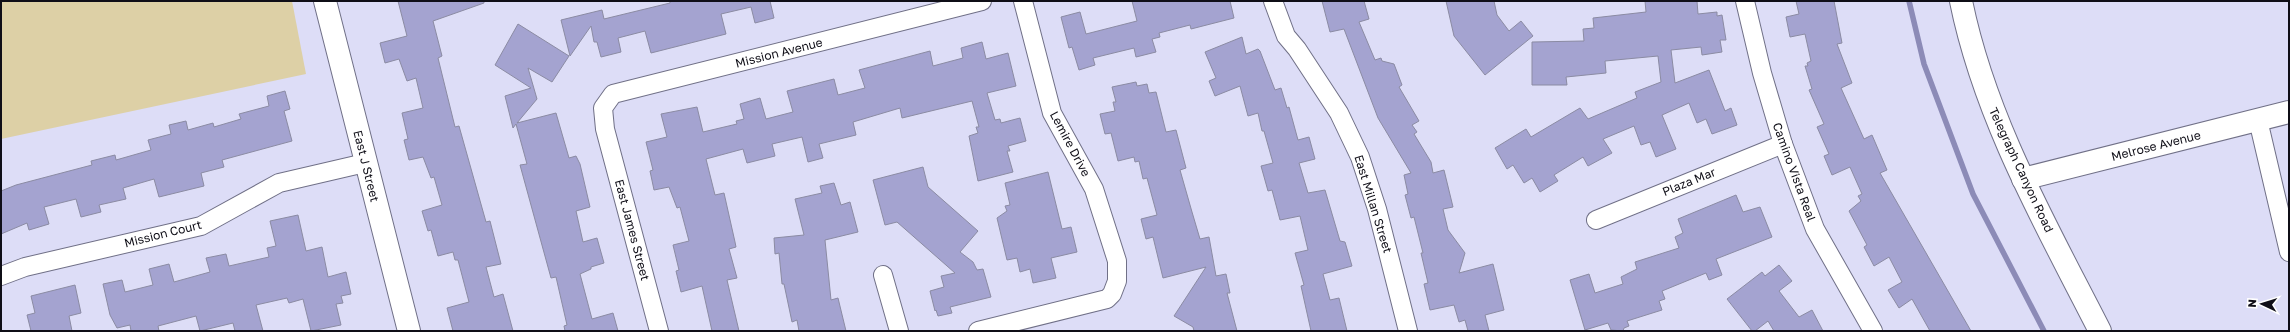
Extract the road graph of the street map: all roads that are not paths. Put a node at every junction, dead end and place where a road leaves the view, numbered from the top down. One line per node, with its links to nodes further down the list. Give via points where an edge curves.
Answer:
1 (325, 1): 11 (street, East J Street)
2 (982, 1): 9 (street, Mission Avenue, via 613,94 603,108)
3 (1023, 1): 20 (street, Lemire Drive, via 1052,113 1094,189 1117,261 1117,281 1107,299)
4 (1273, 1): 21 (street, East Millan Street, via 1286,36 1339,113 1360,157 1377,208)
5 (1745, 1): 10 (street, Camino Vista Real, via 1762,73)
6 (1961, 1): 12 (street, Telegraph Canyon Road, via 1992,108)
7 (2289, 112): 8 (street, Melrose Avenue)
8 (2258, 120): 12 (street, Melrose Avenue); 14 (street)
9 (605, 129): 18 (street, East James Street)
10 (1783, 144): 13 (street, Plaza Mar); 22 (street, Camino Vista Real, via 1815,229)
11 (366, 163): 16 (street, Mission Court, via 279,183 201,226 25,267); 17 (street, East J Street)
12 (2023, 179): 23 (street, Telegraph Canyon Road)
13 (1596, 220)
14 (2289, 252)
15 (883, 275): 19 (street)
16 (1, 276)
17 (409, 331)
18 (659, 331)
19 (899, 331)
20 (978, 331)
21 (1408, 331)
22 (1873, 331)
23 (2100, 331)

